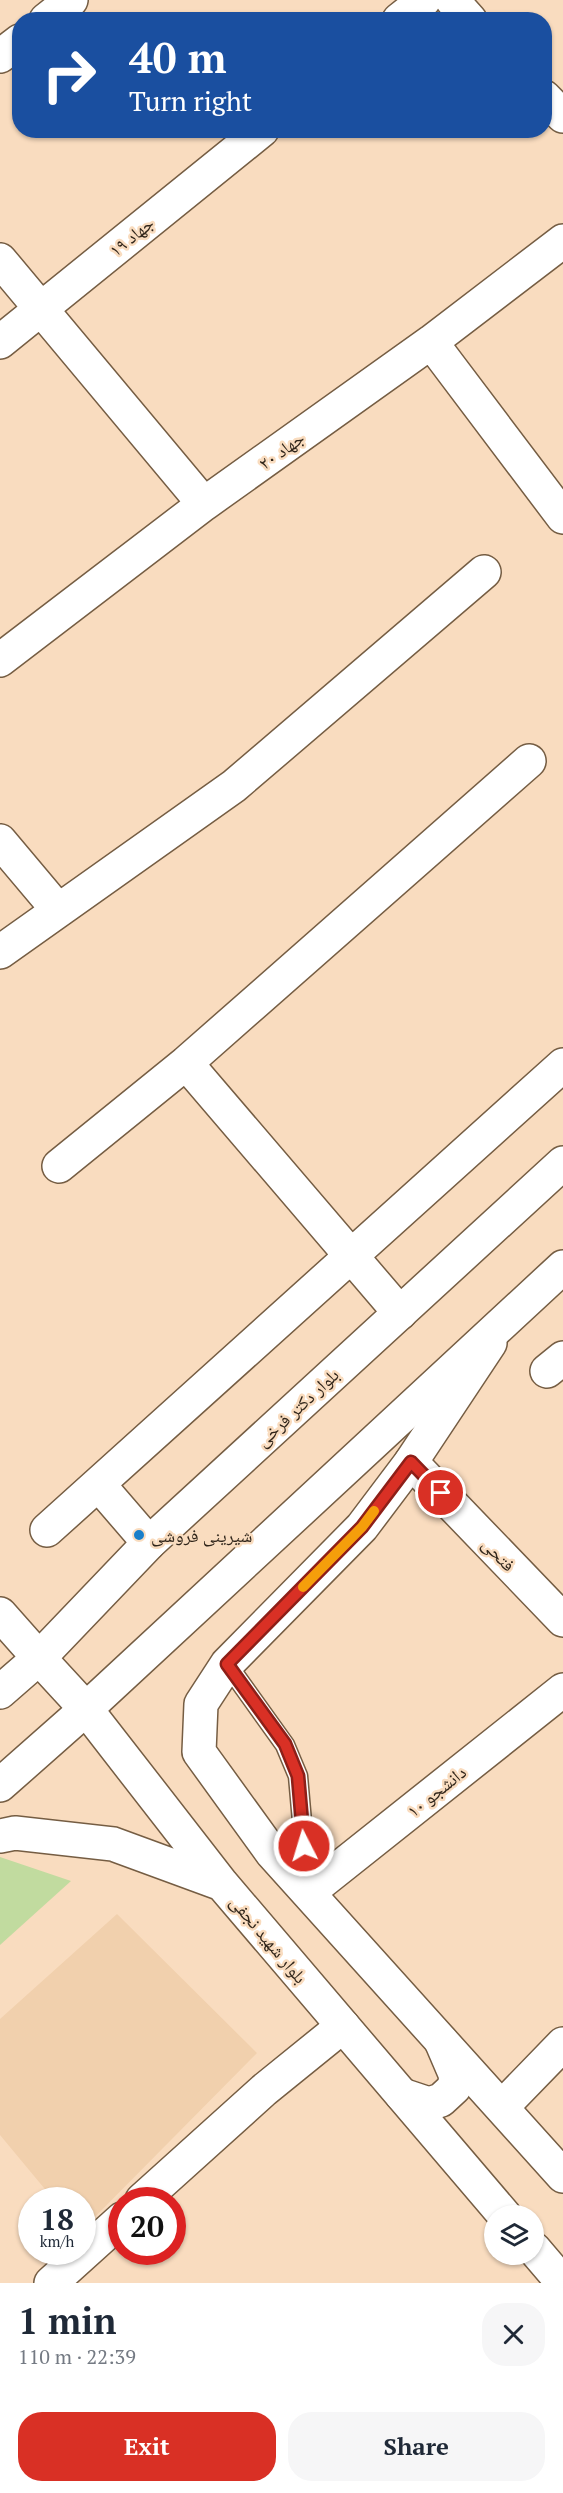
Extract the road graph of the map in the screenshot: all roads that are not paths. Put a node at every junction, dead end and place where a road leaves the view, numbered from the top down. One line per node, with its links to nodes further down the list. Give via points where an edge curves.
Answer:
1 (71, 0): 4 (street)
2 (424, 0): 5 (street)
3 (452, 0): 6 (street)
4 (56, 12)
5 (409, 12)
6 (463, 12)
7 (552, 105): 8 (street)
8 (563, 116)
9 (252, 138): 12 (street, جهاد ۱۹)
10 (563, 241): 14 (street, جهاد ۲۰)
11 (0, 260): 12 (street)
12 (41, 309): 13 (street, جهاد ۱۹); 15 (street)
13 (0, 342)
14 (431, 342): 15 (street, جهاد ۲۰); 16 (street)
15 (204, 504): 18 (street, جهاد ۲۰)
16 (563, 517)
17 (484, 572): 21 (street, via 234,786)
18 (0, 660)
19 (529, 762): 23 (street)
20 (0, 841): 21 (street)
21 (58, 910): 22 (street)
22 (0, 952)
23 (186, 1063): 26 (street); 27 (street)
24 (563, 1065): 27 (street)
25 (563, 1163): 29 (street, بلوار دکتر فرخی)
26 (59, 1166)
27 (350, 1256): 29 (street); 32 (street)
28 (563, 1267): 30 (street)
29 (400, 1313): 34 (street, بلوار دکتر فرخی)
30 (508, 1316): 31 (street); 41 (street)
31 (411, 1462): 36 (street, فتحی); 38 (street, via 362,1527)
32 (99, 1485): 33 (street); 34 (street)
33 (47, 1530)
34 (149, 1543): 37 (street, بلوار دکتر فرخی)
35 (0, 1614): 37 (street, بلوار شهید نجفی)
36 (563, 1620)
37 (39, 1658): 40 (street, بلوار دکتر فرخی); 41 (street, بلوار شهید نجفی)
38 (227, 1664): 45 (lane, via 285,1744 298,1776); 45 (street, via 201,1704 199,1752 272,1852)
39 (563, 1690): 45 (street, دانشجو ۱۰)
40 (0, 1692)
41 (86, 1708): 42 (street); 44 (street, بلوار شهید نجفی)
42 (0, 1785)
43 (0, 1836): 44 (street, via 15,1833 112,1844)
44 (222, 1884): 46 (street, بلوار شهید نجفی)
45 (309, 1892): 47 (street)
46 (343, 2026): 49 (street, بلوار شهید نجفی); 52 (street, via 264,2090)
47 (441, 2041): 49 (street, via 456,2076 454,2088 441,2100 429,2104); 50 (street)
48 (563, 2044): 50 (street)
49 (402, 2095): 53 (street, بلوار شهید نجفی)
50 (502, 2107): 51 (street)
51 (563, 2176)
52 (156, 2187)
53 (497, 2205)
54 (108, 2232): 56 (street)
55 (544, 2261): 57 (street)
56 (51, 2283)
57 (563, 2283)

